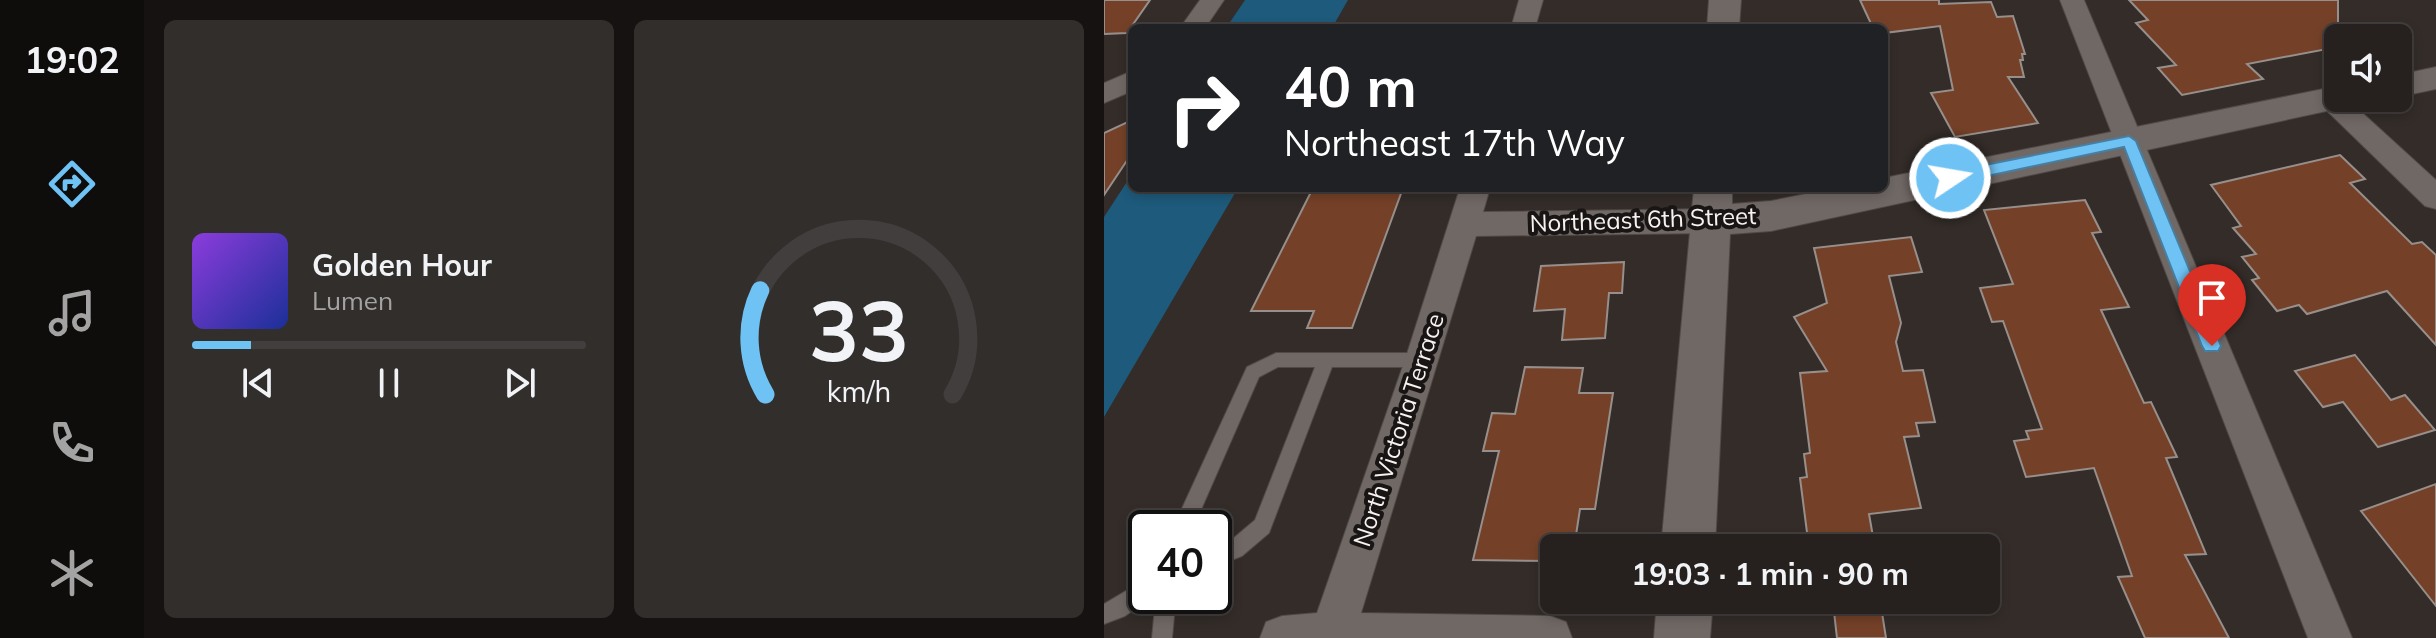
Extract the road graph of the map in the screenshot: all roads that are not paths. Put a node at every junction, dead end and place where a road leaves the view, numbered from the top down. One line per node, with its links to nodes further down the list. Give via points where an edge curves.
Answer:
1 (1212, 0): 5 (street)
2 (1531, 0): 6 (street)
3 (1725, 0): 7 (street)
4 (2072, 0): 14 (street)
5 (1195, 24)
6 (1524, 24)
7 (1723, 24)
8 (2436, 78): 10 (street)
9 (1128, 82): 11 (street)
10 (2412, 83)
11 (1104, 94)
12 (2324, 100): 14 (street, Northeast 6th Street)
13 (2349, 112): 18 (street)
14 (2129, 141): 15 (street, Northeast 6th Street); 35 (street)
15 (1888, 191)
16 (1474, 192): 20 (street, North Victoria Terrace)
17 (1886, 192): 19 (street, Northeast 6th Street, via 1771,216)
18 (2436, 198)
19 (1712, 205): 20 (street, Northeast 6th Street); 24 (street)
20 (1464, 224): 22 (street, North Victoria Terrace)
21 (1326, 360): 22 (lane); 23 (lane, via 1276,360 1253,372); 25 (lane, via 1262,526)
22 (1423, 360): 30 (street, North Victoria Terrace)
23 (1191, 510)
24 (1689, 534)
25 (1232, 550)
26 (1128, 602): 27 (lane)
27 (1104, 614)
28 (1164, 614): 31 (lane)
29 (1684, 614): 34 (street)
30 (1332, 634): 32 (street); 33 (street)
31 (1162, 638)
32 (1282, 638)
33 (1550, 638)
34 (1682, 638)
35 (2330, 638)

